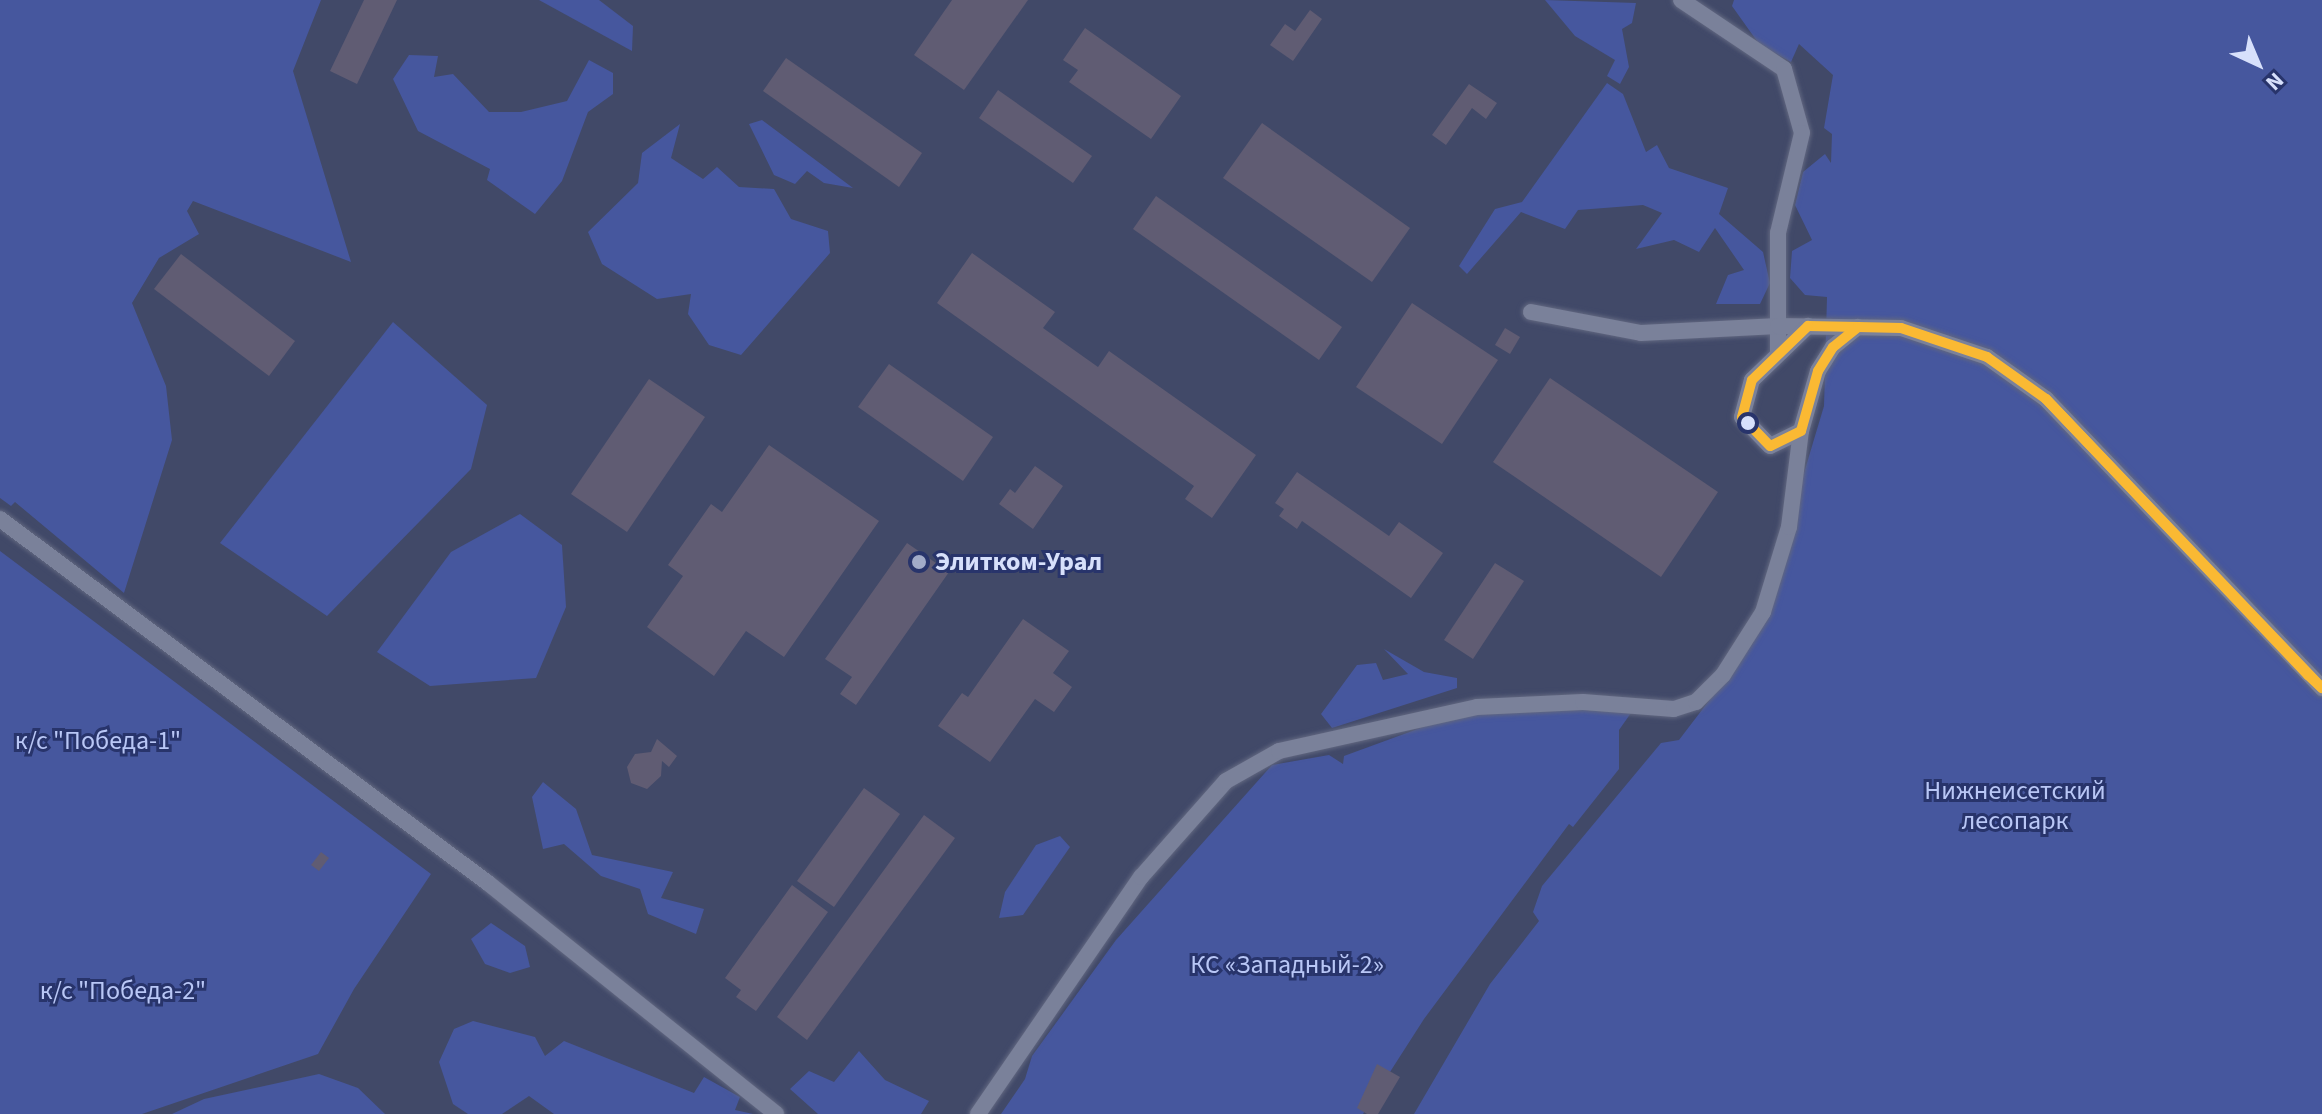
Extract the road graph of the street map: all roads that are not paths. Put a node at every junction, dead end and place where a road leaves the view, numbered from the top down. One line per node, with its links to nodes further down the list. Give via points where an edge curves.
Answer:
1 (1681, 0): 3 (street, via 1784,69 1802,133 1778,233)
2 (1531, 312): 3 (street, via 1641,333)
3 (1778, 326): 4 (street); 6 (street)
4 (1808, 326): 5 (street); 6 (street)
5 (1858, 327): 7 (street, via 1833,347 1818,371); 9 (street, via 1901,328 1987,357 2046,399)
6 (1778, 352): 7 (street, via 1752,380 1742,417 1770,446)
7 (1801, 431): 11 (street, via 1789,527 1763,612 1723,675 1696,702 1674,709 1583,702 1477,707 1279,751 1226,781 1141,877)
8 (0, 519): 10 (street, via 488,883)
9 (2322, 688)
10 (776, 1114)
11 (978, 1114)

